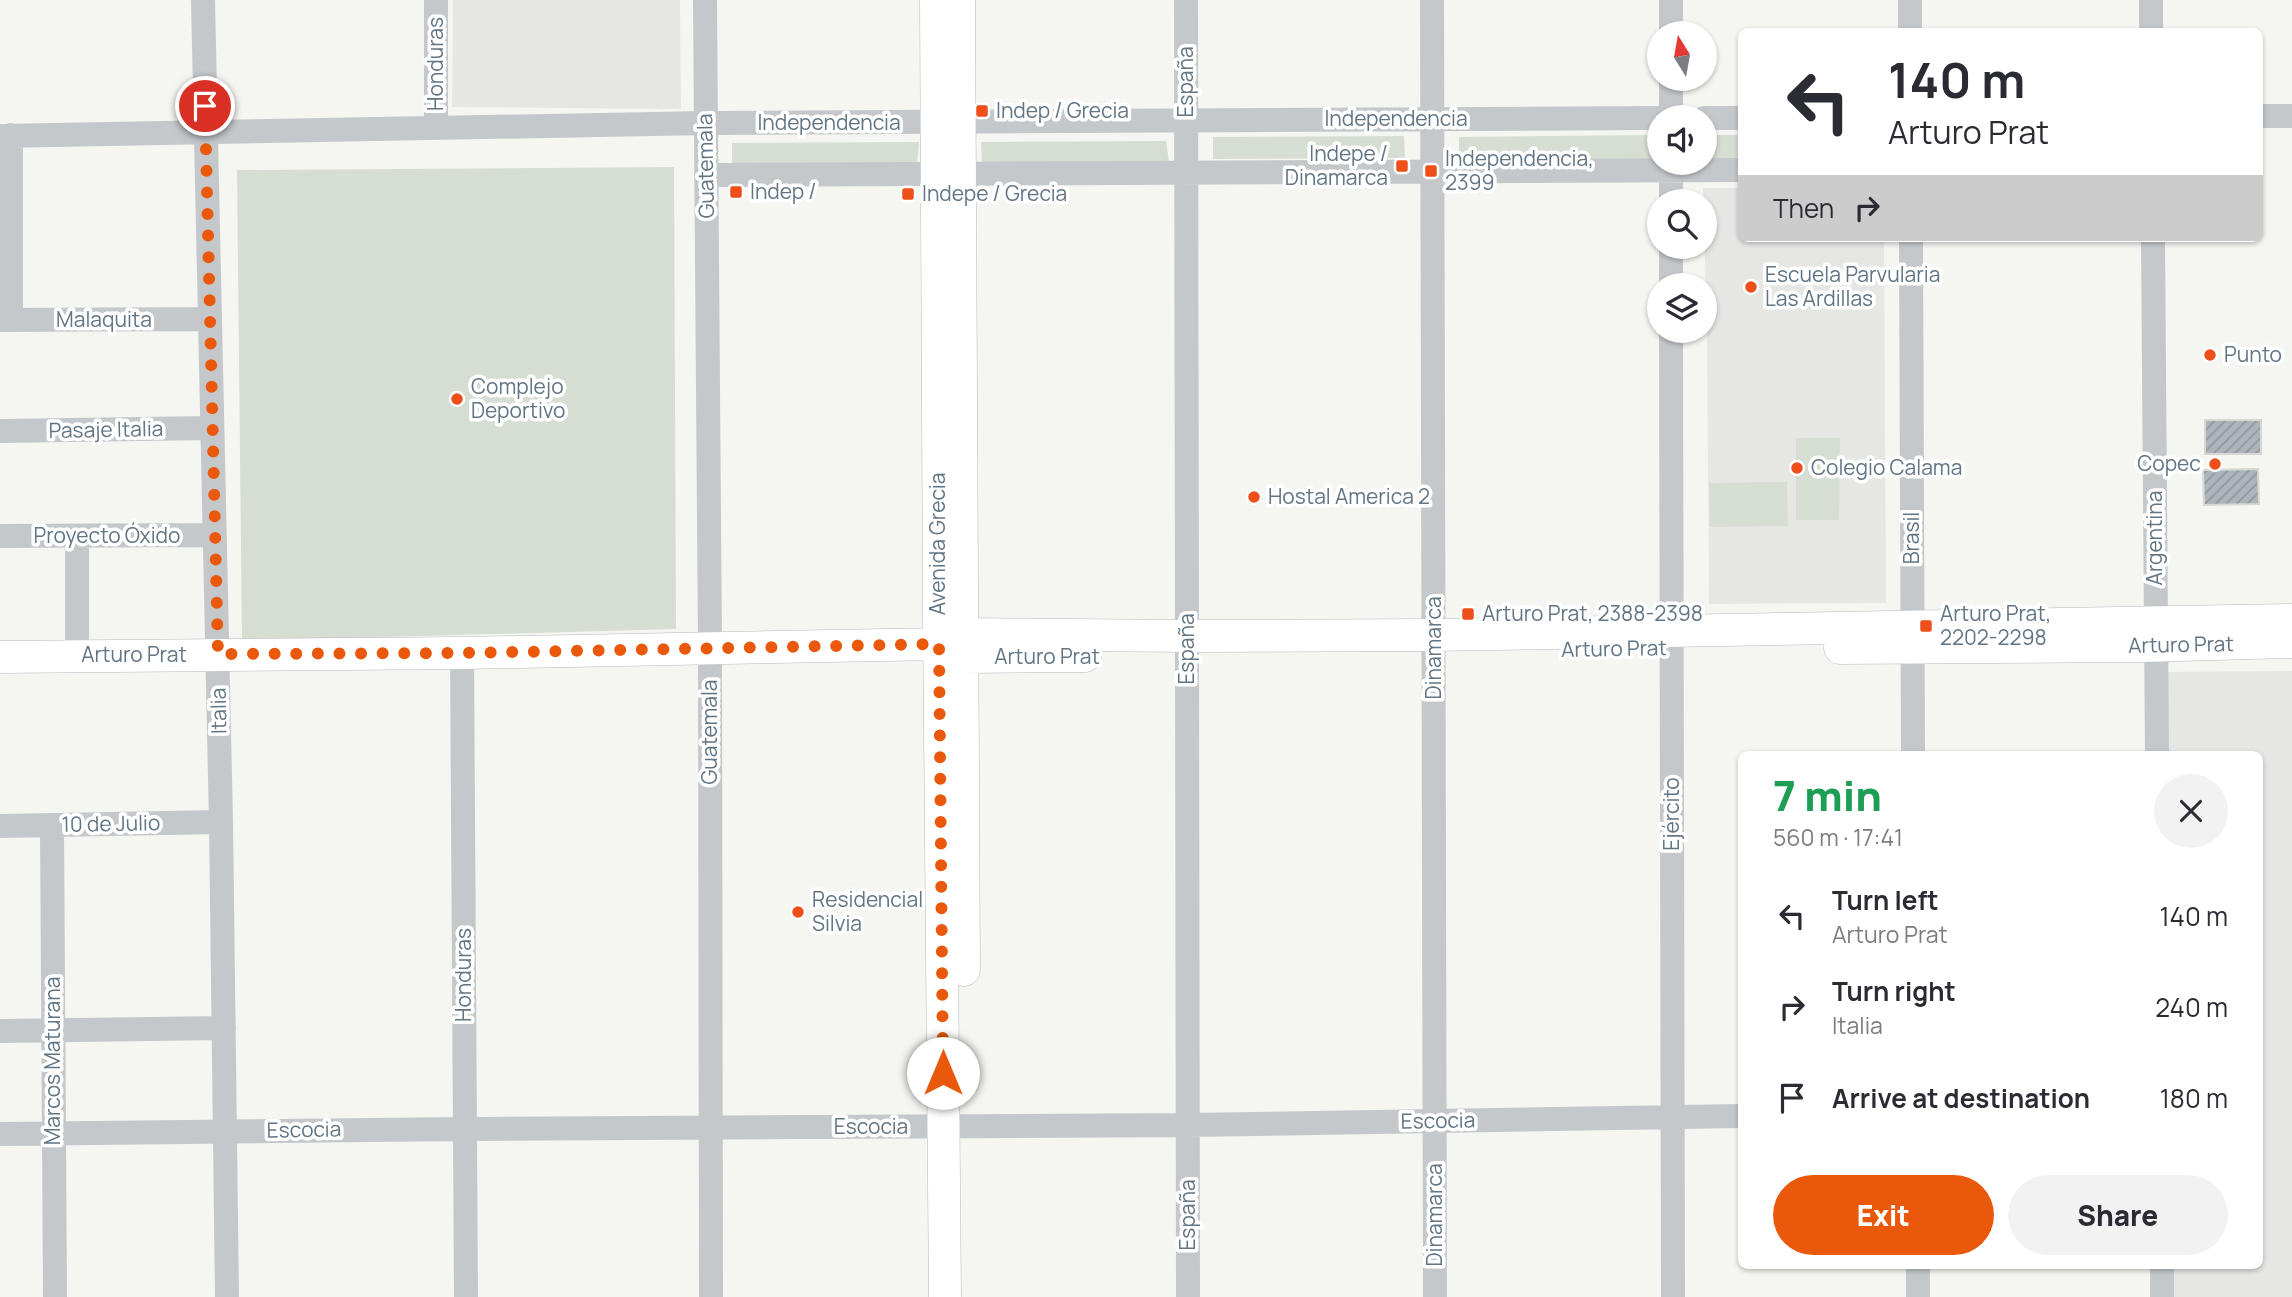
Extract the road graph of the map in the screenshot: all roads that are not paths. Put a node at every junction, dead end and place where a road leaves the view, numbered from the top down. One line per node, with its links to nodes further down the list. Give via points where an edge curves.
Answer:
1 (203, 0): 24 (street, Italia)
2 (436, 0): 23 (street, Honduras)
3 (705, 0): 22 (street, Guatemala)
4 (936, 0): 21 (main road, Avenida Grecia)
5 (959, 0): 21 (main road, Avenida Grecia)
6 (1186, 0): 20 (street, España)
7 (1432, 0): 19 (street, Dinamarca)
8 (1671, 0): 11 (street)
9 (1910, 0): 12 (street)
10 (2151, 0): 13 (street)
11 (1671, 21)
12 (1910, 28)
13 (2151, 28)
14 (2263, 116): 15 (street)
15 (2292, 116)
16 (1647, 118): 19 (street, Independencia)
17 (1717, 118): 18 (street)
18 (1738, 118)
19 (1433, 119): 20 (street, Independencia); 29 (street, Dinamarca)
20 (1186, 120): 21 (street, Independencia); 30 (street, España)
21 (948, 122): 22 (street, Independencia); 32 (main road, Avenida Grecia)
22 (706, 123): 23 (street, Independencia); 31 (street, Guatemala)
23 (436, 128): 24 (street, Independencia)
24 (206, 133): 25 (street, Independencia); 35 (street, Italia)
25 (5, 135): 36 (street)
26 (1647, 167): 29 (street)
27 (1717, 169): 28 (street)
28 (1738, 170)
29 (1433, 171): 30 (street); 48 (street, Dinamarca)
30 (1186, 172): 32 (street); 50 (street, España)
31 (706, 175): 32 (street); 51 (street, Guatemala)
32 (948, 175): 49 (main road, Avenida Grecia)
33 (1911, 242): 45 (street, Brasil)
34 (2153, 242): 44 (street, Argentina)
35 (208, 319): 36 (street, Malaquita); 38 (street, Italia)
36 (5, 320)
37 (1671, 343): 46 (street, Ejército)
38 (211, 428): 39 (street, Pasaje Italia); 40 (street, Italia)
39 (0, 431)
40 (214, 535): 42 (street, Proyecto Óxido); 53 (street, Italia)
41 (0, 536): 42 (street, Proyecto Óxido)
42 (77, 536): 54 (street)
43 (2292, 620): 44 (main road, Arturo Prat)
44 (2156, 634): 45 (main road, Arturo Prat); 47 (main road, Arturo Prat); 57 (street, Argentina)
45 (1912, 637): 46 (main road, Arturo Prat); 56 (street, Brasil)
46 (1672, 640): 48 (main road, Arturo Prat); 65 (street, Ejército)
47 (2292, 642)
48 (1434, 643): 50 (main road, Arturo Prat); 66 (street, Dinamarca)
49 (955, 645): 50 (main road, Arturo Prat); 51 (main road, Arturo Prat); 68 (main road, Avenida Grecia)
50 (1187, 646): 67 (street, España)
51 (710, 648): 52 (main road, Arturo Prat); 69 (street, Guatemala)
52 (462, 653): 53 (main road, Arturo Prat); 70 (street, Honduras)
53 (218, 654): 54 (main road, Arturo Prat); 58 (street, Italia)
54 (77, 655): 55 (main road, Arturo Prat)
55 (0, 657)
56 (1913, 751)
57 (2157, 751)
58 (221, 822): 59 (street, 10 de Julio); 61 (street, Italia)
59 (52, 825): 60 (street, 10 de Julio); 63 (street, Marcos Maturana)
60 (0, 826)
61 (224, 1028): 63 (street); 71 (street, Italia)
62 (0, 1031): 63 (street)
63 (53, 1031): 72 (street, Marcos Maturana)
64 (1738, 1116): 65 (street, Escocia)
65 (1673, 1118): 66 (street, Escocia); 84 (street, Ejército)
66 (1435, 1121): 67 (street, Escocia); 83 (street, Dinamarca)
67 (1188, 1125): 68 (street, Escocia); 82 (street, España)
68 (955, 1126): 69 (street, Escocia); 80 (main road, Avenida Grecia); 81 (main road, Avenida Grecia)
69 (711, 1128): 70 (street, Escocia); 79 (street, Guatemala)
70 (465, 1129): 71 (street, Escocia); 78 (street, Honduras)
71 (225, 1131): 72 (street, Escocia); 77 (street, Italia)
72 (53, 1133): 73 (street, Escocia); 76 (street, Marcos Maturana)
73 (0, 1134)
74 (1918, 1269): 85 (street)
75 (2162, 1269): 86 (street)
76 (55, 1297)
77 (226, 1297)
78 (466, 1297)
79 (711, 1297)
80 (945, 1297)
81 (967, 1297)
82 (1188, 1297)
83 (1436, 1297)
84 (1673, 1297)
85 (1918, 1297)
86 (2162, 1297)

